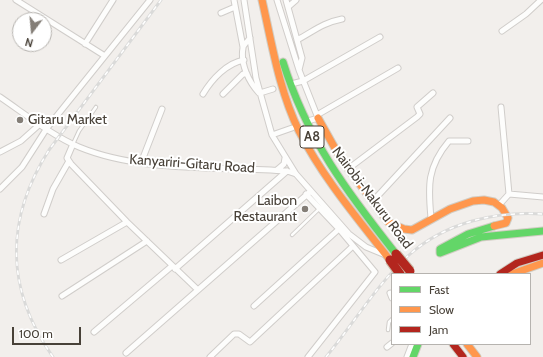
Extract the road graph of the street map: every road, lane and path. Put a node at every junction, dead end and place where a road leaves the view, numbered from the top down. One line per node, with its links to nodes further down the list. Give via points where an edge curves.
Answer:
1 (16, 0): 20 (street)
2 (113, 0): 20 (street)
3 (150, 0): 22 (street)
4 (234, 0): 12 (street)
5 (244, 0): 18 (street)
6 (262, 0): 72 (main road, Nairobi-Nakuru Road / A8, via 282,85 299,131 330,182)
7 (268, 0): 72 (main road, Nairobi-Nakuru Road / A8, via 285,73 306,126)
8 (277, 0): 25 (street)
9 (286, 0): 13 (street)
10 (296, 0): 13 (street)
11 (542, 0): 16 (street)
12 (235, 7): 14 (street); 21 (street)
13 (288, 7): 19 (street)
14 (221, 13)
15 (342, 19): 19 (street, via 323,24)
16 (502, 30)
17 (380, 37): 27 (street)
18 (250, 38): 21 (street); 30 (street)
19 (297, 40): 25 (street, via 302,58)
20 (85, 44): 22 (street)
21 (243, 48): 23 (street)
22 (104, 56): 42 (street)
23 (244, 60): 26 (street); 32 (street, via 234,62)
24 (398, 68): 38 (street)
25 (299, 70): 27 (street)
26 (247, 74): 30 (street, via 251,84); 33 (street, via 243,74)
27 (303, 81): 28 (street); 38 (street)
28 (295, 83)
29 (273, 90): 30 (street)
30 (260, 93): 44 (street)
31 (433, 93): 51 (street, via 417,106 420,114 418,117)
32 (203, 94)
33 (222, 94)
34 (0, 96): 41 (street, Kanyariri-Gitaru Road)
35 (96, 107): 46 (lane)
36 (501, 107): 58 (street)
37 (162, 109): 50 (street)
38 (317, 116): 40 (street); 51 (main road, via 330,143)
39 (450, 118): 60 (street)
40 (308, 121)
41 (40, 124): 42 (street, Kanyariri-Gitaru Road); 47 (street, via 21,141)
42 (47, 128): 46 (street, Kanyariri-Gitaru Road); 55 (street, via 22,167)
43 (292, 128): 44 (street)
44 (272, 135): 48 (street)
45 (468, 141): 64 (street, via 449,141 432,169 429,188)
46 (73, 144): 49 (street, via 68,153); 50 (street, Kanyariri-Gitaru Road, via 100,154)
47 (0, 152)
48 (285, 158): 52 (street, via 284,164); 54 (street)
49 (69, 161): 63 (street, via 52,189); 65 (street)
50 (141, 163): 52 (street, Kanyariri-Gitaru Road)
51 (348, 169): 60 (main road)
52 (277, 170): 53 (street, Kanyariri-Gitaru Road)
53 (287, 171): 54 (street, Kanyariri-Gitaru Road); 75 (street)
54 (296, 174): 56 (street)
55 (0, 190)
56 (311, 191): 57 (street); 72 (street, via 349,234 366,247)
57 (306, 194): 62 (street); 80 (street)
58 (509, 194): 59 (street); 61 (street)
59 (543, 197)
60 (373, 201): 64 (main road, via 388,222 409,230)
61 (500, 204): 64 (main road, via 491,200 472,201); 67 (main road, via 508,218 506,223 468,234 440,249 439,252 480,237)
62 (320, 209): 66 (street); 68 (lane)
63 (44, 214)
64 (431, 218)
65 (127, 222): 69 (street); 73 (street)
66 (339, 230): 70 (street); 82 (street)
67 (543, 231)
68 (292, 235)
69 (147, 241): 75 (street); 81 (street)
70 (353, 246): 94 (street, via 250,342 239,334 234,334); 95 (street, via 375,272)
71 (543, 255): 78 (main road)
72 (390, 257): 76 (main road, Nairobi-Nakuru Road / A8, bridge); 77 (main road, Nairobi-Nakuru Road / A8, bridge)
73 (61, 260)
74 (543, 263): 79 (main road)
75 (173, 268): 80 (street); 85 (street)
76 (399, 273)
77 (411, 273)
78 (502, 273)
79 (515, 273)
80 (198, 290): 93 (street)
81 (62, 296)
82 (254, 306)
83 (391, 320): 84 (lane)
84 (388, 330)
85 (94, 332)
86 (391, 344): 92 (street)
87 (412, 345): 96 (street)
88 (418, 345): 97 (main road)
89 (454, 345): 98 (main road)
90 (468, 345): 99 (main road)
91 (476, 345): 100 (main road)
92 (387, 347)
93 (126, 353)
94 (210, 357)
95 (308, 357)
96 (407, 357)
97 (413, 357)
98 (463, 357)
99 (477, 357)
100 (483, 357)

